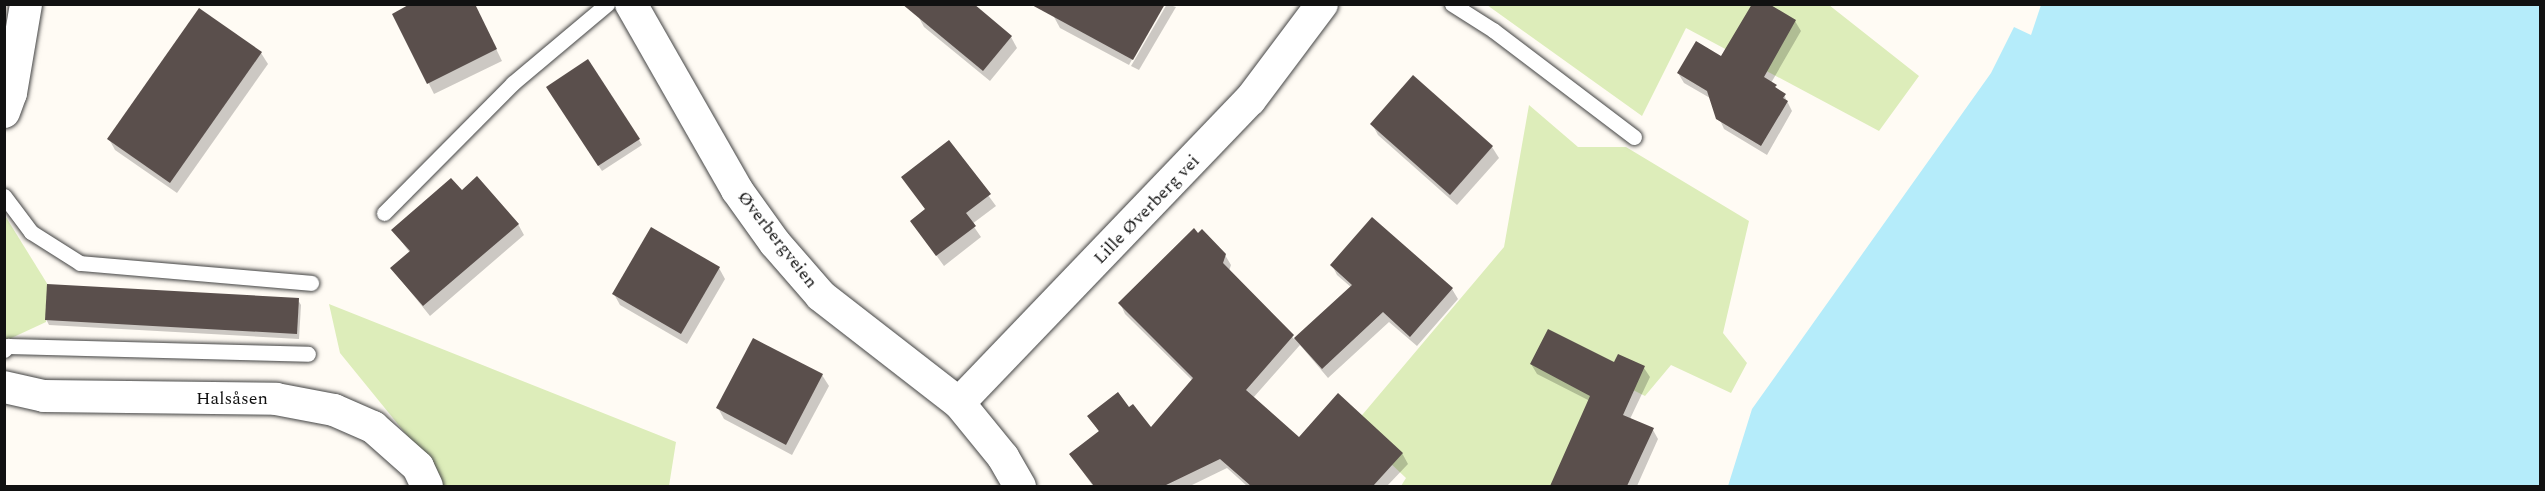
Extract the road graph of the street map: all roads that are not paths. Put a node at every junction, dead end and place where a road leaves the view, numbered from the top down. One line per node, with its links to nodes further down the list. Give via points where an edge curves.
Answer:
1 (26, 4): 6 (street, via 11,93)
2 (607, 4): 9 (lane, via 513,83)
3 (631, 4): 14 (street, Øverbergveien, via 737,190 775,243 821,296)
4 (1322, 4): 14 (street, Lille Øverberg vei, via 1251,100)
5 (1452, 4): 7 (lane, via 1493,30)
6 (4, 112)
7 (1634, 137)
8 (4, 196): 10 (lane, via 31,232 80,263)
9 (384, 213)
10 (311, 283)
11 (4, 350): 12 (lane, via 8,346)
12 (308, 354)
13 (4, 387): 15 (street, Halsåsen, via 44,396 276,399 334,410 373,427 418,467)
14 (959, 403): 16 (street, Øverbergveien, via 1003,457)
15 (427, 486)
16 (1020, 486)

